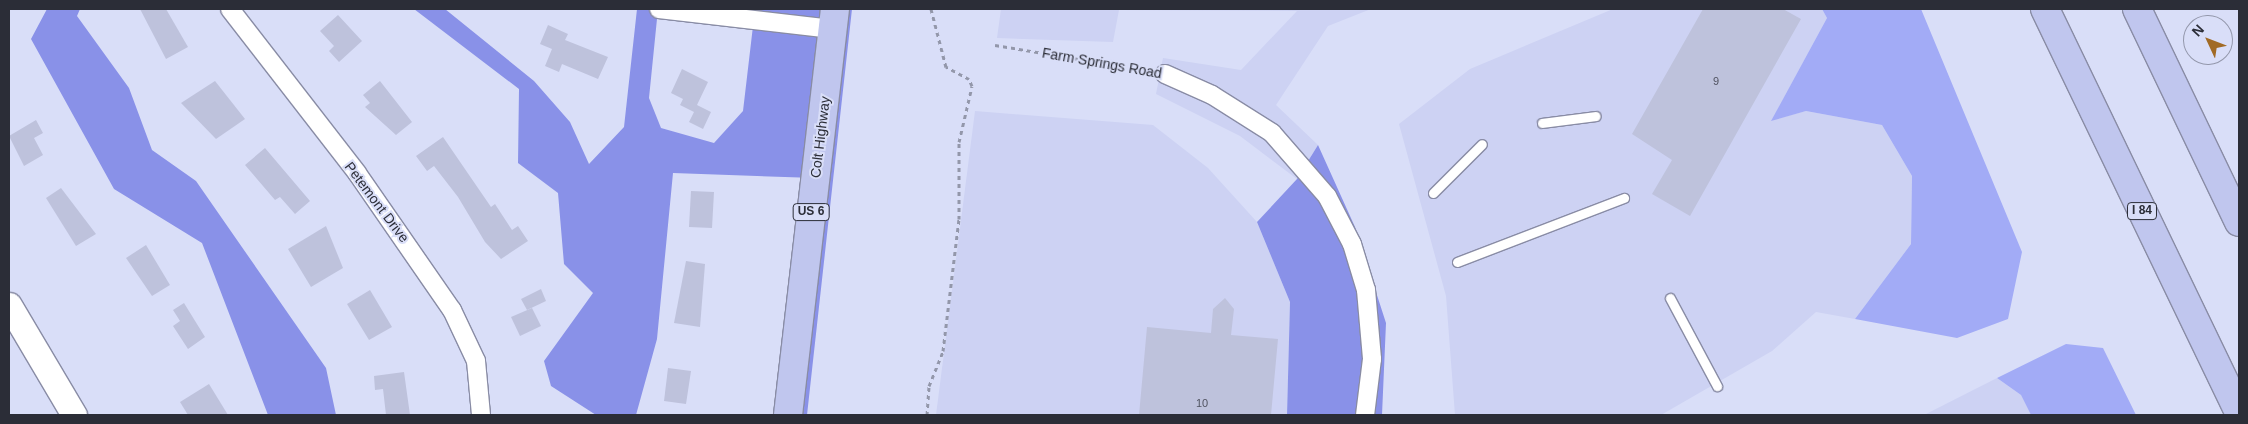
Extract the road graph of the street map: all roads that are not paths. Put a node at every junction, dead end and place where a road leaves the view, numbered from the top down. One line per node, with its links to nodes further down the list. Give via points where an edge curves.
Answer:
1 (230, 9): 19 (street, Petemont Drive, via 357,173 452,310 476,361)
2 (659, 9): 5 (street)
3 (2045, 9): 17 (highway, I 84)
4 (2137, 9): 12 (highway)
5 (833, 19): 20 (highway, Colt Highway / US 6)
6 (1165, 74): 21 (street, Farm Springs Road, via 1212,95 1266,128 1292,152 1327,196 1352,244 1366,290 1372,342)
7 (1596, 116): 8 (lane)
8 (1542, 123)
9 (1482, 144): 10 (lane)
10 (1433, 192)
11 (1624, 198): 13 (lane)
12 (2239, 222)
13 (1457, 262)
14 (1670, 298): 16 (lane)
15 (9, 305): 18 (main road)
16 (1717, 386)
17 (2239, 413)
18 (74, 415)
19 (481, 415)
20 (788, 415)
21 (1365, 415)

